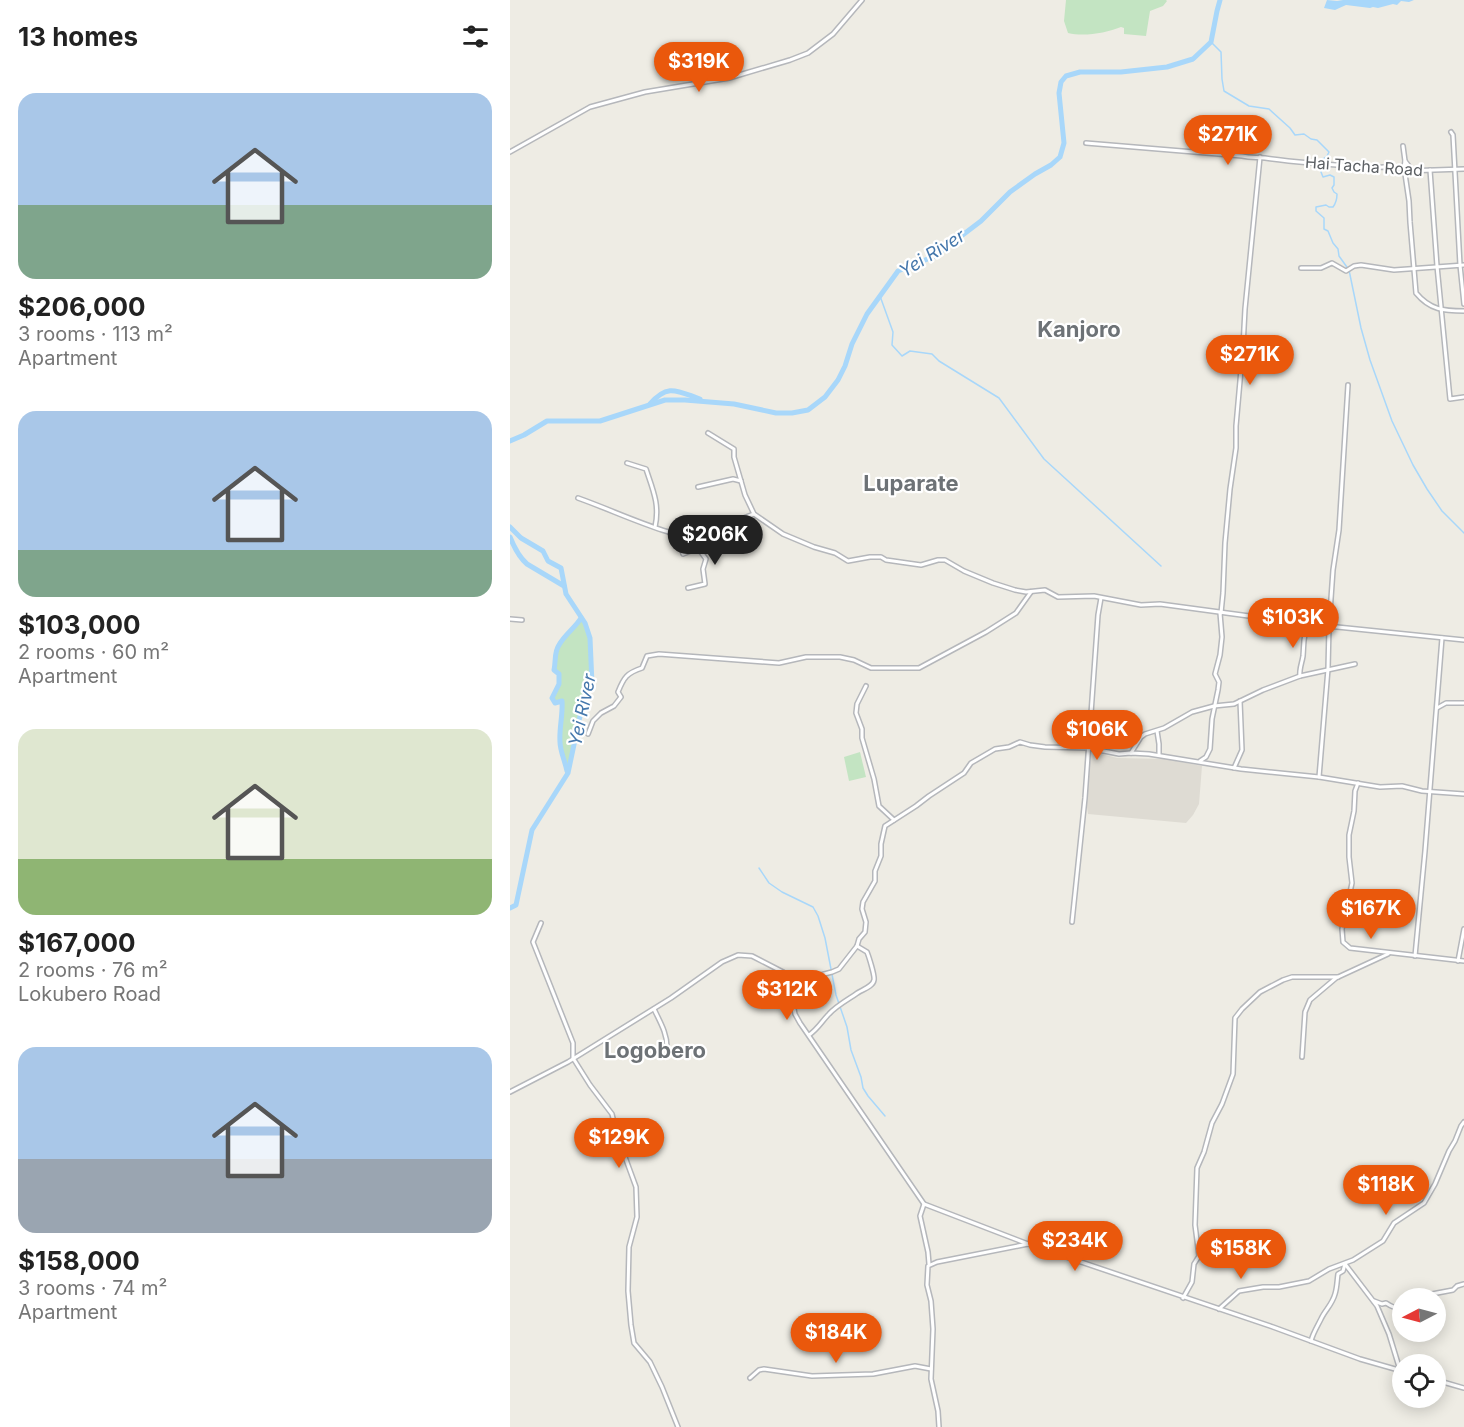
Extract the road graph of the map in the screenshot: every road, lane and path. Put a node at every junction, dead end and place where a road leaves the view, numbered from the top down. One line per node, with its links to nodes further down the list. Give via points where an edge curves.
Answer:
1 (862, 0): 5 (street, via 833,34 808,53 729,78 645,92 590,107)
2 (1451, 132): 8 (street)
3 (1086, 143): 6 (street, Hai Tacha Road)
4 (1403, 146): 7 (street)
5 (510, 152)
6 (1260, 157): 11 (street, Hai Tacha Road); 33 (street)
7 (1405, 161): 11 (street); 12 (street)
8 (1454, 169): 9 (street, Hai Tacha Road); 10 (street, Hai Tacha Road); 13 (street)
9 (1464, 169)
10 (1430, 170): 12 (street, Hai Tacha Road); 14 (street)
11 (1405, 171): 12 (street, Hai Tacha Road); 16 (street)
12 (1413, 171)
13 (1462, 265): 14 (street); 17 (street)
14 (1437, 266): 16 (street); 18 (street)
15 (1301, 268): 16 (street, via 1321,268 1332,263 1346,271 1362,265 1394,270)
16 (1414, 268): 18 (street, via 1416,293)
17 (1464, 304)
18 (1442, 310): 19 (street); 21 (street, via 1450,399)
19 (1464, 311)
20 (1348, 386): 37 (street)
21 (1464, 397)
22 (708, 433): 24 (street, via 734,449)
23 (627, 463): 28 (street, via 646,469 657,507)
24 (741, 481): 25 (street, via 733,479); 27 (street)
25 (698, 487)
26 (578, 498): 28 (street)
27 (754, 514): 29 (street, via 714,541); 31 (street, via 783,534 848,561 881,557 921,565 945,560 993,583)
28 (655, 527): 29 (street)
29 (679, 535): 30 (street, via 683,554 698,548 706,559 705,584)
30 (688, 588)
31 (1031, 592): 32 (street, via 1045,590 1058,597); 49 (street, via 1016,613 919,668 871,668 840,657 806,657 779,663 647,656 642,668 629,673 618,692 621,697 593,721)
32 (1101, 597): 33 (street); 50 (street)
33 (1220, 613): 36 (street); 46 (street, via 1220,655 1215,674 1219,684)
34 (510, 619): 35 (street)
35 (522, 620)
36 (1308, 624): 37 (street); 42 (street)
37 (1329, 627): 38 (street); 41 (street)
38 (1442, 638): 39 (street); 47 (street)
39 (1464, 640)
40 (1356, 664): 41 (street)
41 (1328, 669): 42 (street); 55 (street)
42 (1300, 676): 44 (street)
43 (866, 686): 59 (street, via 856,713 879,806)
44 (1240, 701): 46 (street); 54 (street, via 1242,750)
45 (1464, 703): 47 (street, via 1446,703)
46 (1214, 706): 48 (street); 53 (street, via 1210,749)
47 (1436, 709): 57 (street)
48 (1156, 730): 51 (street, via 1141,737); 52 (street)
49 (588, 734)
50 (1088, 748): 51 (street); 59 (street, via 1020,742 995,749); 60 (street)
51 (1131, 753): 52 (street)
52 (1159, 755): 53 (street)
53 (1199, 761): 54 (street)
54 (1234, 768): 55 (street)
55 (1319, 777): 56 (street)
56 (1358, 783): 57 (street); 64 (street, via 1349,835 1352,884 1342,937 1350,948)
57 (1430, 791): 58 (street); 65 (street)
58 (1464, 794)
59 (894, 820): 63 (street, via 885,826 875,881 863,902 866,922)
60 (1072, 922)
61 (541, 923): 73 (street, via 533,942 573,1043)
62 (1464, 929): 66 (street)
63 (857, 946): 69 (street, via 839,969 809,978); 71 (street, via 867,952 874,981 828,1014)
64 (1389, 953): 65 (street); 68 (street)
65 (1415, 956): 66 (street)
66 (1458, 961): 67 (street)
67 (1464, 961)
68 (1338, 977): 74 (street, via 1310,1000 1305,1012); 83 (street, via 1292,977 1260,992 1235,1018 1233,1074 1197,1168 1195,1224 1199,1256)
69 (788, 978): 70 (street, via 756,958 738,955); 71 (street, via 795,1014)
70 (654, 1009): 72 (street); 73 (street)
71 (809, 1035): 77 (street)
72 (667, 1047)
73 (573, 1058): 75 (street); 94 (street, via 612,1114 636,1187 637,1217 629,1247 628,1291 634,1343 650,1362)
74 (1302, 1058)
75 (510, 1092)
76 (1464, 1122): 79 (street, via 1424,1203 1394,1222 1383,1240)
77 (924, 1204): 78 (street); 80 (street, via 920,1216)
78 (1028, 1244): 80 (street); 83 (street)
79 (1345, 1263): 84 (street); 86 (street, via 1309,1281 1239,1291); 87 (street, via 1338,1274 1334,1299)
80 (929, 1264): 90 (street)
81 (1464, 1284): 82 (street)
82 (1446, 1291)
83 (1183, 1298): 86 (street)
84 (1372, 1300): 85 (street); 88 (street)
85 (1392, 1306)
86 (1220, 1309): 87 (street)
87 (1311, 1341): 89 (street)
88 (1396, 1354)
89 (1392, 1368)
90 (931, 1369): 91 (street, via 915,1366 873,1374 812,1376 764,1369); 95 (street)
91 (750, 1378)
92 (1446, 1383): 93 (street)
93 (1464, 1388)
94 (678, 1427)
95 (939, 1427)

